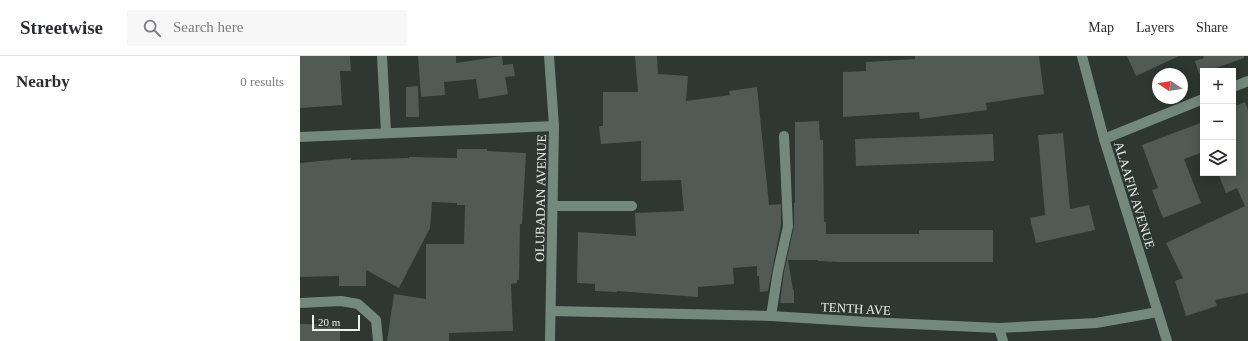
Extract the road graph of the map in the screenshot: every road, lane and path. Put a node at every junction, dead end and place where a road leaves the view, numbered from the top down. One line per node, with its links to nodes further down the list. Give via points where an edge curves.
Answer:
1 (382, 56): 8 (street)
2 (549, 56): 7 (street, OLUBADAN AVENUE)
3 (1082, 56): 11 (street, ALAAFIN AVENUE)
4 (1248, 80): 5 (street)
5 (1236, 86)
6 (1200, 100): 11 (street)
7 (554, 126): 8 (street); 12 (street, OLUBADAN AVENUE)
8 (386, 133): 10 (street)
9 (784, 136): 17 (street, via 788,226)
10 (300, 137)
11 (1104, 139): 16 (street, ALAAFIN AVENUE)
12 (553, 206): 13 (street); 15 (street, OLUBADAN AVENUE)
13 (632, 206)
14 (300, 303): 19 (street, via 341,301 358,304 376,320)
15 (551, 311): 17 (street, TENTH AVE); 20 (street, OLUBADAN AVENUE)
16 (1158, 312): 18 (street, TENTH AVE, via 1096,323); 22 (street, ALAAFIN AVENUE)
17 (771, 316): 18 (street, TENTH AVE)
18 (1000, 328): 21 (street)
19 (378, 341)
20 (550, 341)
21 (1002, 341)
22 (1167, 341)

